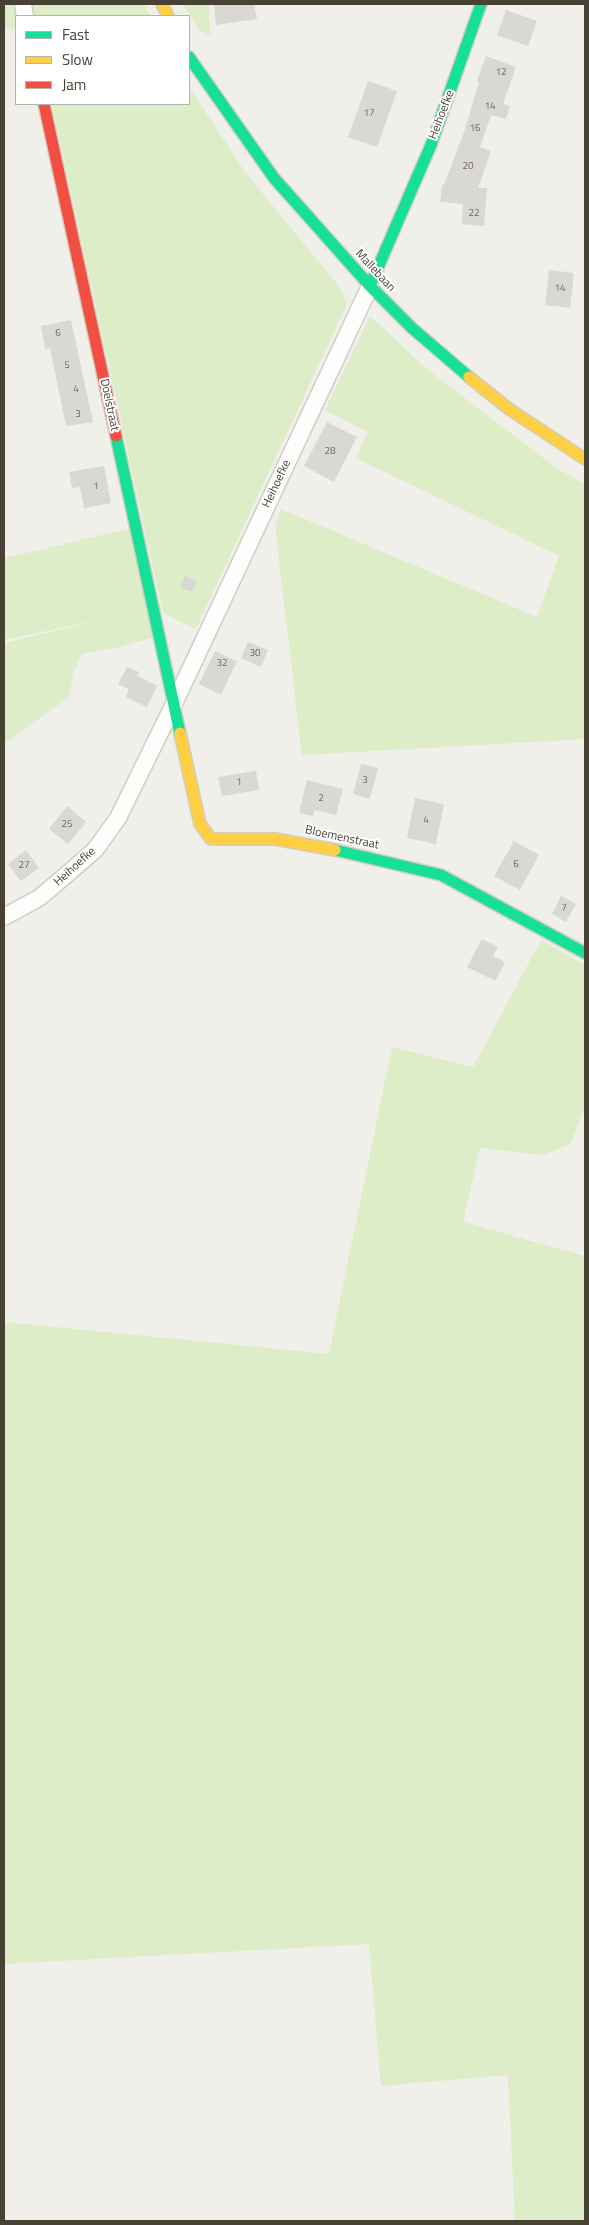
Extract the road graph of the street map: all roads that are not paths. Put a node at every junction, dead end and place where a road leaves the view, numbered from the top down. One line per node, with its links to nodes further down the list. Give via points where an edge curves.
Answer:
1 (481, 4): 4 (street, Heihoefke, via 431,145)
2 (190, 58): 4 (street, Mallebaan, via 274,178)
3 (44, 105): 6 (street, Doelstraat)
4 (370, 286): 5 (street, Mallebaan, via 471,379 558,444); 6 (street, Heihoefke)
5 (585, 459)
6 (173, 706): 7 (street, Heihoefke, via 118,818 95,850 39,898); 8 (street, Bloemenstraat, via 200,824 211,839 275,840 319,846 442,875)
7 (4, 916)
8 (585, 953)

